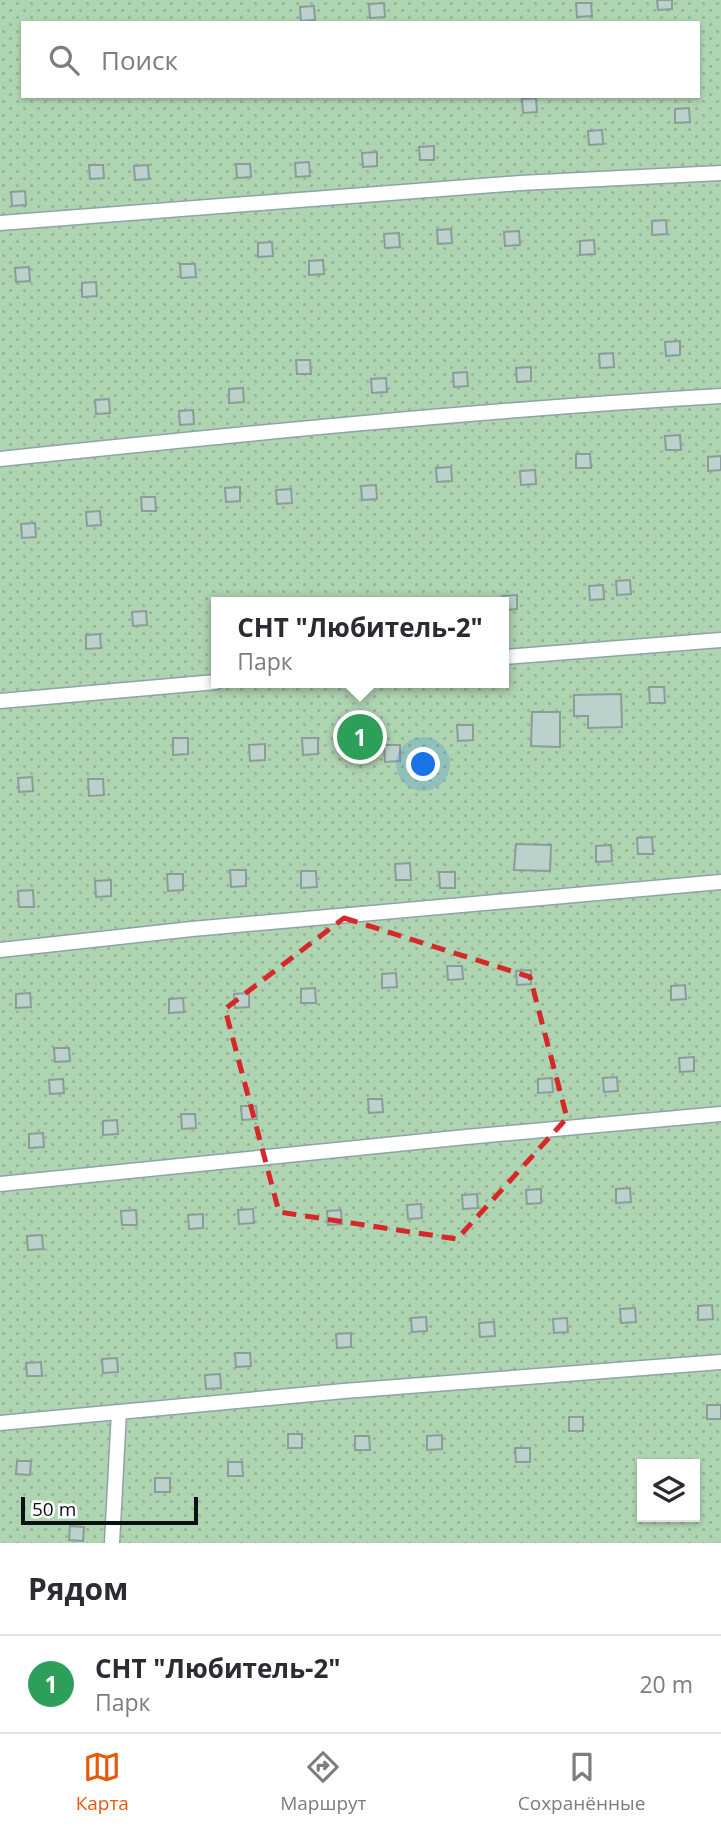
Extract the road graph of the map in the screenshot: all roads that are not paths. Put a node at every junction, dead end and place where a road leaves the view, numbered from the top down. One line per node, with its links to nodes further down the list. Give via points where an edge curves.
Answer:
1 (721, 173): 2 (lane, via 520,183)
2 (0, 223)
3 (721, 396): 4 (lane)
4 (0, 459)
5 (721, 640): 6 (lane)
6 (509, 657)
7 (211, 682): 8 (lane)
8 (0, 701)
9 (721, 882): 10 (lane)
10 (0, 950)
11 (721, 1114): 12 (lane)
12 (0, 1184)
13 (721, 1362): 14 (lane)
14 (119, 1412): 15 (lane); 16 (lane)
15 (0, 1423)
16 (112, 1543)

